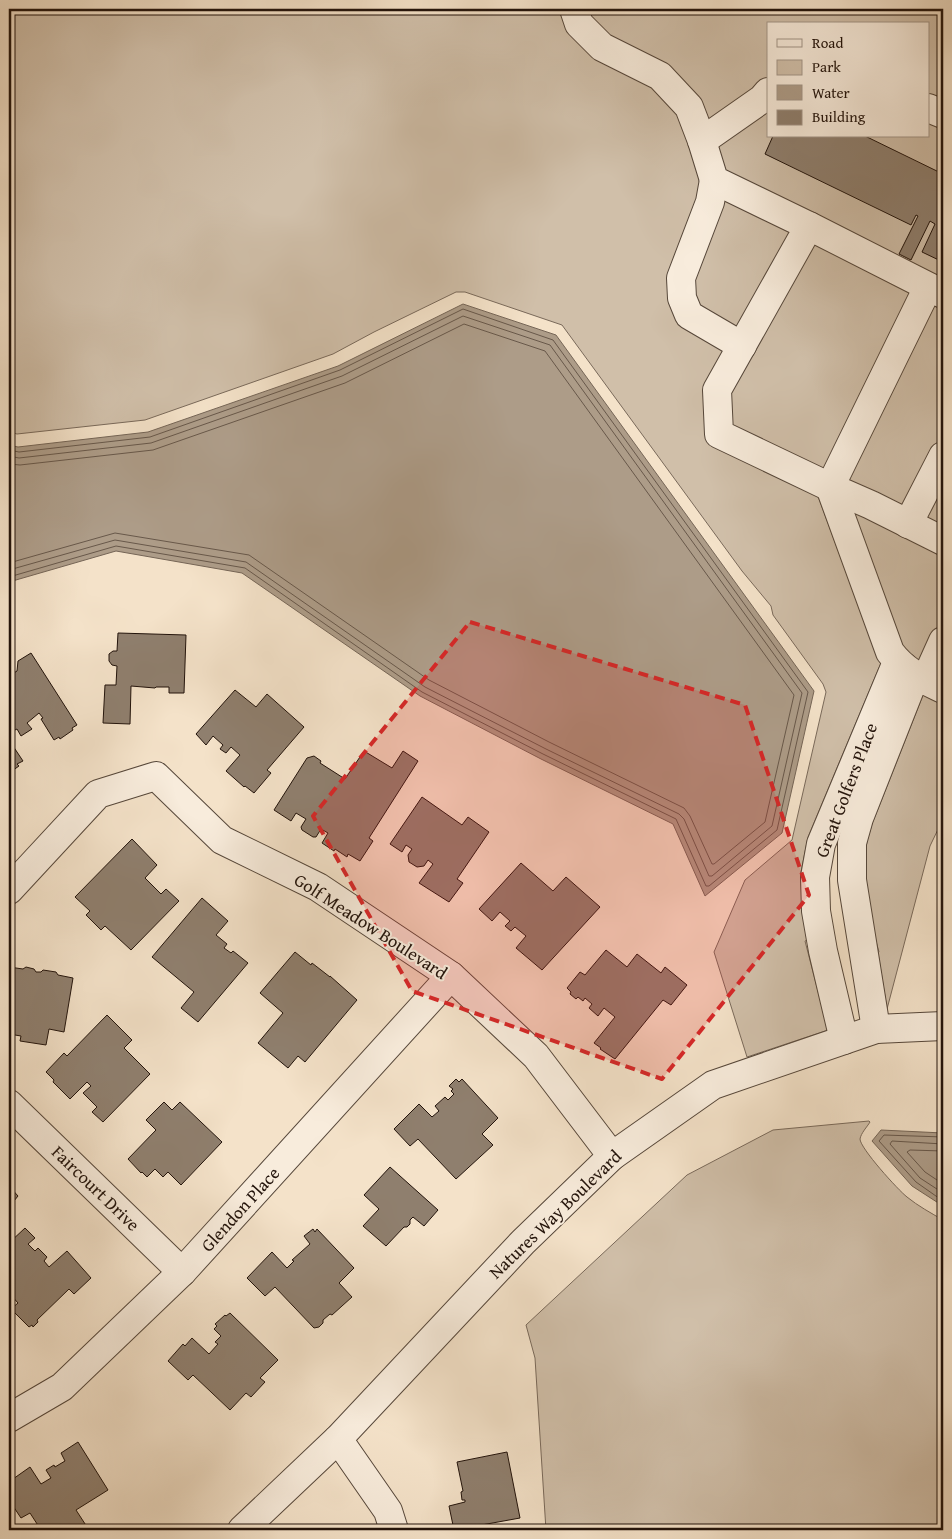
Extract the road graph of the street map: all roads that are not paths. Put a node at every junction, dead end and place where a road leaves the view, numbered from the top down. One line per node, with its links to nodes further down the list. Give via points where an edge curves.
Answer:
1 (574, 9): 5 (street, via 579,24 602,47 660,76 689,107)
2 (767, 93): 5 (street)
3 (930, 109): 4 (street)
4 (943, 114)
5 (702, 141): 6 (street)
6 (714, 180): 7 (street); 9 (street, via 710,202 681,278 682,298 689,315)
7 (809, 226): 8 (street); 9 (street)
8 (936, 290): 11 (street)
9 (742, 346): 11 (street, via 717,390 719,434)
10 (943, 456): 12 (street)
11 (830, 487): 12 (street); 15 (street, via 890,652)
12 (908, 524): 13 (street)
13 (943, 541)
14 (943, 641): 15 (street)
15 (920, 677): 17 (street, Great Golfers Place, via 859,818 852,843 852,880); 18 (street, Great Golfers Place, via 821,844 814,877)
16 (9, 890): 19 (street, Golf Meadow Boulevard, via 98,794 156,776 222,840 318,887)
17 (862, 942): 18 (street); 21 (street, Great Golfers Place)
18 (823, 951): 22 (street, Great Golfers Place)
19 (452, 976): 24 (street, Golf Meadow Boulevard, via 536,1056); 25 (street, Glendon Place)
20 (943, 1026): 21 (street, Natures Way Boulevard)
21 (876, 1029): 22 (street, Natures Way Boulevard)
22 (844, 1040): 24 (street, Natures Way Boulevard, via 713,1084)
23 (9, 1104): 25 (street, Faircourt Drive)
24 (612, 1156): 27 (street, Natures Way Boulevard, via 523,1242)
25 (182, 1272): 26 (street, Glendon Place, via 62,1387)
26 (9, 1418)
27 (338, 1439): 28 (street, Natures Way Boulevard); 29 (street, via 388,1511)
28 (242, 1530)
29 (394, 1530)

